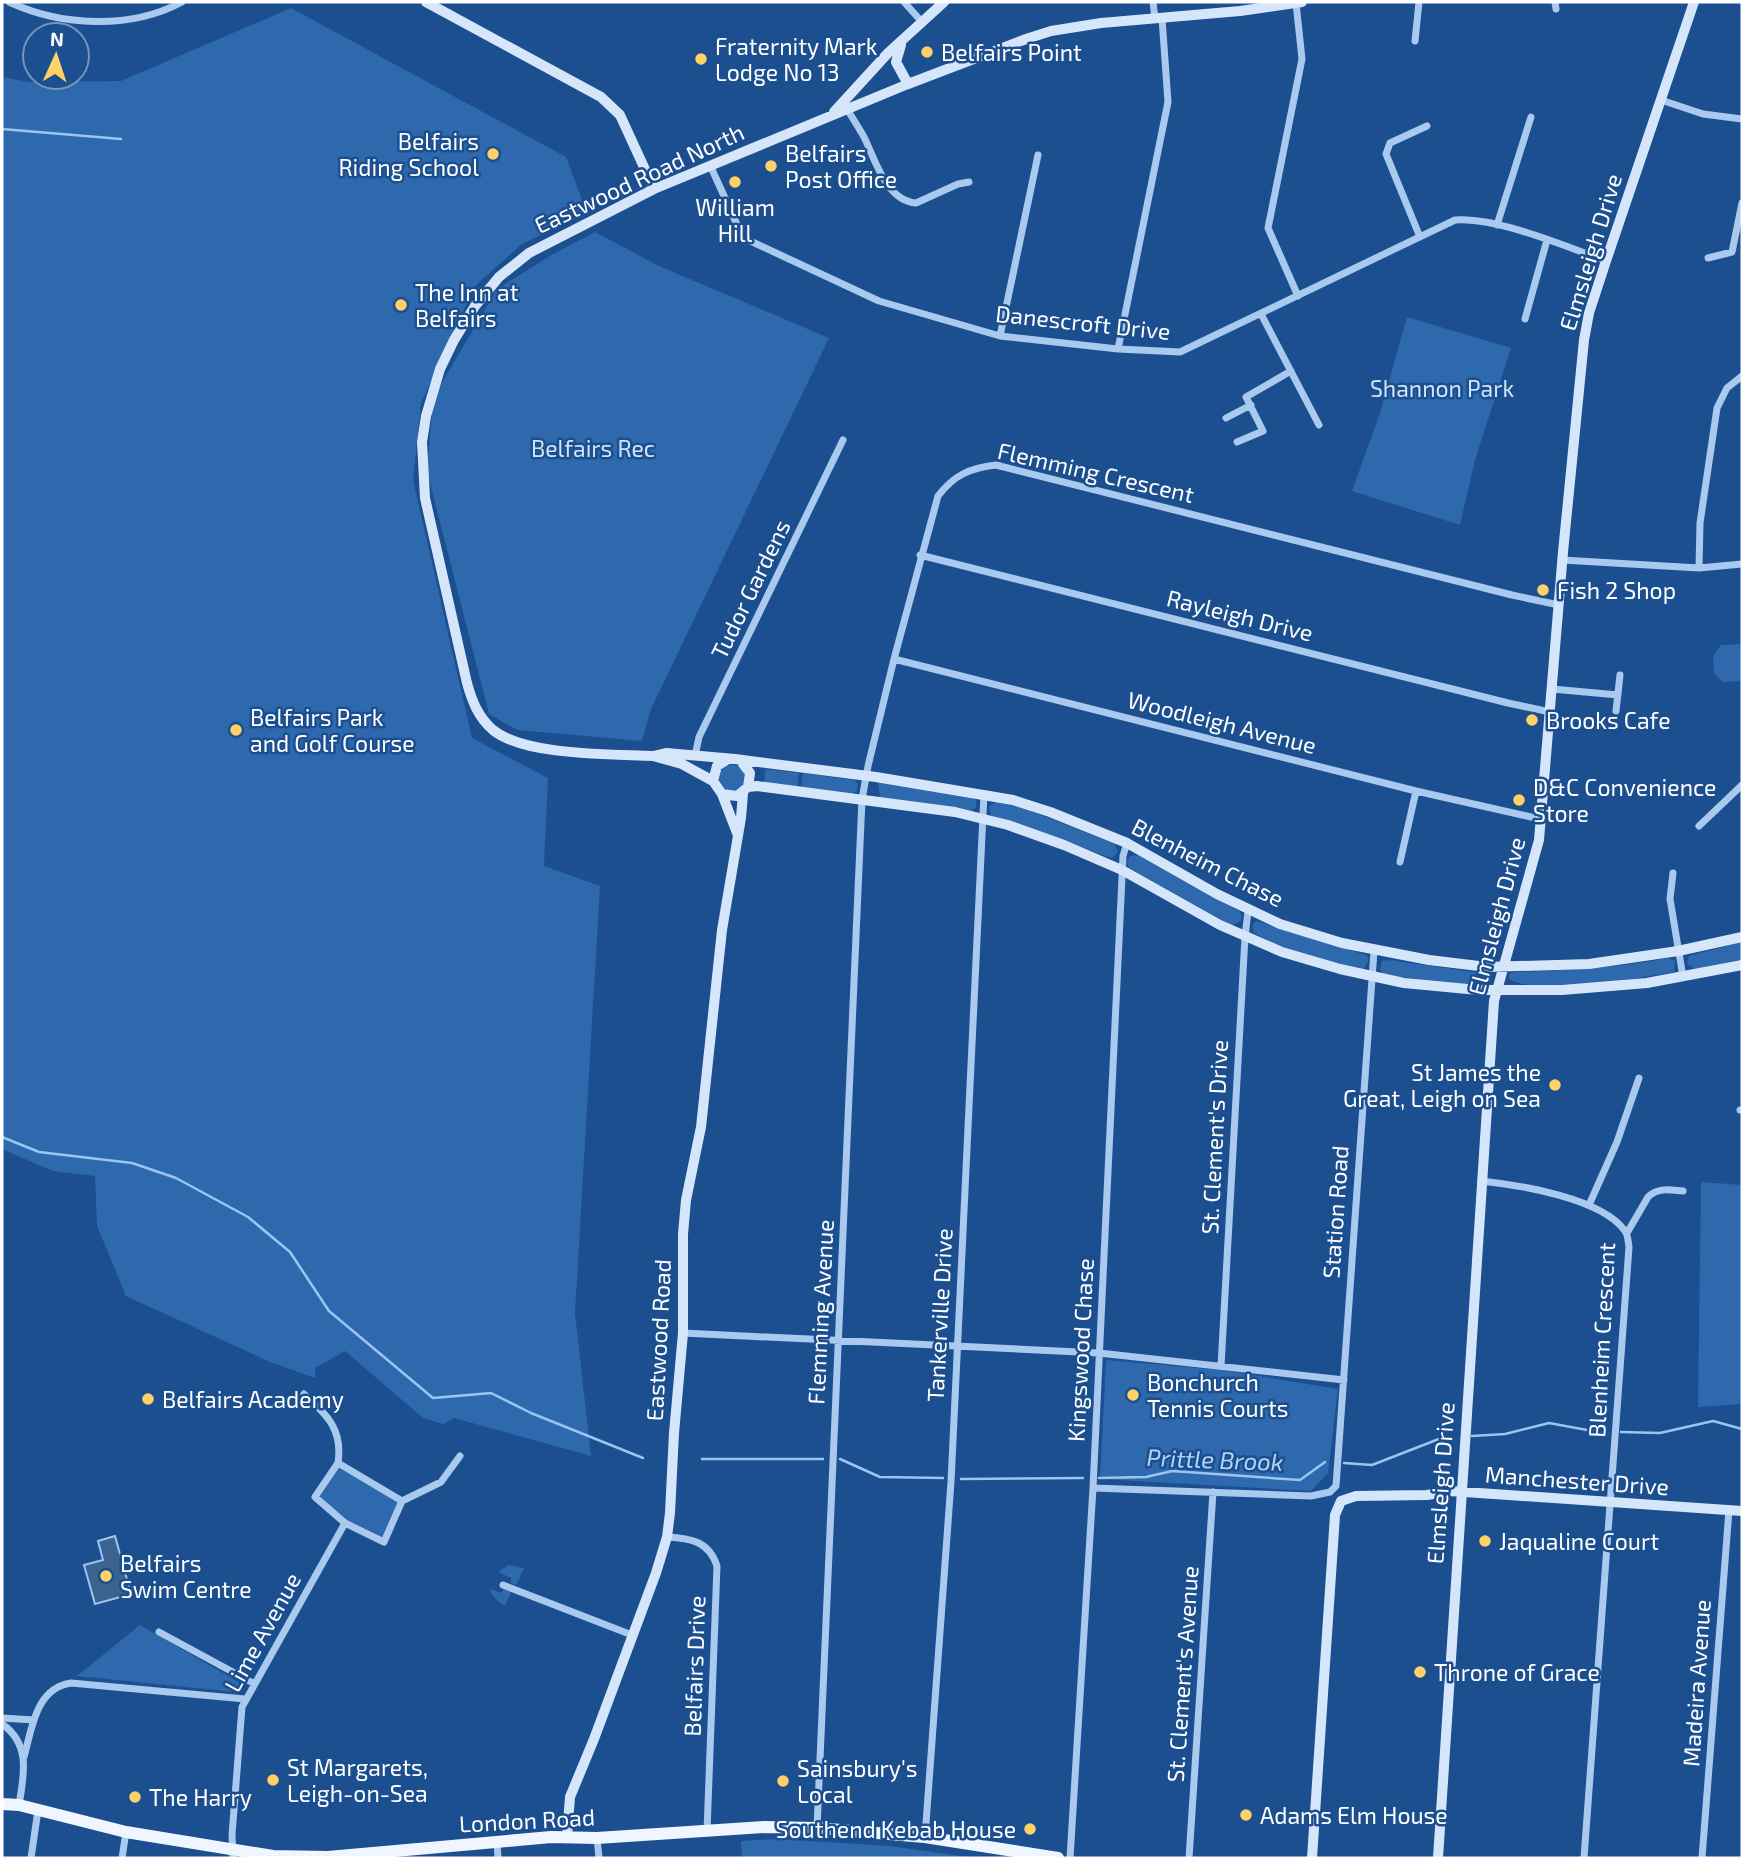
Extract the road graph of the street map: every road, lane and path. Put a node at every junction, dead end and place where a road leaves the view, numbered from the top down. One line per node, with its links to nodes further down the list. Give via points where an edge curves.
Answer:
1 (9, 2): 2 (street, via 44,16 80,22 151,15)
2 (182, 2)
3 (426, 2): 28 (street, via 601,97 620,115)
4 (904, 2): 11 (street)
5 (944, 2): 11 (street)
6 (1153, 2): 10 (street)
7 (1299, 2): 10 (street, Eastwood Road North); 35 (street, via 1302,59 1268,228)
8 (1419, 2): 12 (street)
9 (1694, 2): 19 (street, Elmsleigh Drive)
10 (1158, 19): 17 (street, Eastwood Road North, via 1051,31); 39 (street, via 1168,102)
11 (922, 22): 13 (street)
12 (1415, 41)
13 (902, 42): 14 (street); 15 (street)
14 (880, 61): 15 (street); 16 (street)
15 (897, 62): 17 (street)
16 (861, 83): 18 (street); 21 (street)
17 (908, 84): 18 (street, Eastwood Road North)
18 (870, 99): 20 (street, Eastwood Road North)
19 (1661, 100): 23 (street, via 1703,114); 34 (street, Elmsleigh Drive)
20 (847, 109): 21 (street, Eastwood Road North); 27 (street, via 879,174 909,203)
21 (830, 117): 26 (street, Eastwood Road North)
22 (1531, 117): 30 (street)
23 (1742, 119)
24 (1427, 126): 31 (street, via 1390,144 1386,154)
25 (1038, 155): 38 (street)
26 (710, 165): 28 (street, Eastwood Road North); 38 (street, Danescroft Drive, via 739,229 757,245 879,301)
27 (969, 182)
28 (654, 189): 58 (street, Eastwood Road North, via 530,253 499,277 475,306 440,369 422,442 425,498 476,709 493,730 523,744)
29 (1742, 203): 33 (street, via 1731,252)
30 (1497, 225): 31 (street, Danescroft Drive, via 1455,220); 32 (street, Danescroft Drive)
31 (1420, 237): 35 (street, Danescroft Drive)
32 (1547, 240): 34 (street, Danescroft Drive); 37 (street)
33 (1707, 258)
34 (1606, 261): 48 (street, Elmsleigh Drive, via 1584,340)
35 (1298, 296): 36 (street, Danescroft Drive)
36 (1261, 314): 39 (street, Danescroft Drive, via 1180,352); 40 (street)
37 (1525, 319)
38 (1000, 335): 39 (street, Danescroft Drive)
39 (1118, 349)
40 (1290, 371): 42 (street, via 1246,397); 44 (street)
41 (1742, 376): 50 (street, via 1727,388 1717,408 1700,523)
42 (1251, 405): 43 (street); 46 (street, via 1263,431)
43 (1226, 418)
44 (1319, 425)
45 (843, 440): 59 (street, Tudor Gardens, via 699,737)
46 (1237, 442)
47 (920, 555): 51 (street, Flemming Crescent, via 937,496 948,482 963,472 996,465); 52 (street, Flemming Crescent); 57 (street, Rayleigh Drive)
48 (1562, 560): 50 (street); 51 (street, Elmsleigh Drive)
49 (1742, 564): 50 (street)
50 (1699, 568)
51 (1559, 605): 54 (street, Elmsleigh Drive)
52 (894, 659): 61 (street, Flemming Crescent); 65 (street, Woodleigh Avenue)
53 (1620, 675): 55 (street)
54 (1552, 690): 55 (street); 57 (street, Elmsleigh Drive)
55 (1618, 695): 56 (street)
56 (1616, 711)
57 (1550, 712): 70 (street, Elmsleigh Drive)
58 (653, 756): 59 (street); 62 (street, via 682,764)
59 (695, 756): 60 (street)
60 (734, 760): 61 (street, Blenheim Chase); 62 (street, via 718,765); 64 (street, via 750,773)
61 (866, 776): 67 (street, Blenheim Chase); 68 (street, Flemming Crescent)
62 (713, 781): 66 (street)
63 (1742, 785): 71 (street)
64 (746, 790): 66 (street, via 737,796); 68 (street, Blenheim Chase, via 757,786); 72 (street, Eastwood Road)
65 (1416, 791): 70 (street, Woodleigh Avenue); 74 (street)
66 (722, 794): 72 (street)
67 (984, 794): 69 (street, Tankerville Drive); 73 (street, Blenheim Chase, via 1050,812)
68 (862, 799): 69 (street, Blenheim Chase); 93 (street, Flemming Avenue)
69 (982, 819): 75 (street, Blenheim Chase); 94 (street, Tankerville Drive)
70 (1540, 819): 83 (street, Elmsleigh Drive, via 1539,840)
71 (1699, 826)
72 (737, 832): 92 (street, Eastwood Road, via 701,1127 686,1200)
73 (1127, 844): 75 (street, Kingswood Chase); 77 (street, Blenheim Chase)
74 (1400, 862)
75 (1122, 870): 78 (street, Blenheim Chase); 95 (street, Kingswood Chase)
76 (1673, 873): 81 (street, via 1670,899)
77 (1248, 911): 78 (street, St. Clement's Drive); 80 (street, Blenheim Chase)
78 (1245, 937): 84 (street, Blenheim Chase, via 1309,961); 96 (street, St. Clement's Drive)
79 (1742, 937): 81 (street, Blenheim Chase)
80 (1374, 951): 83 (street, Blenheim Chase); 84 (street, Station Road)
81 (1678, 951): 83 (street, Blenheim Chase, via 1589,964); 85 (street)
82 (1742, 965): 85 (street, Blenheim Chase)
83 (1502, 967): 86 (street, Elmsleigh Drive)
84 (1373, 977): 86 (street, Blenheim Chase); 97 (street, Station Road)
85 (1683, 977): 86 (street, Blenheim Chase, via 1609,987)
86 (1496, 990): 88 (street, Elmsleigh Drive)
87 (1639, 1078): 90 (street)
88 (1481, 1181): 90 (street, Blenheim Crescent, via 1544,1190); 103 (street, Elmsleigh Drive)
89 (1683, 1191): 91 (street, via 1653,1192)
90 (1589, 1205): 91 (street, Blenheim Crescent)
91 (1627, 1233): 105 (street, Blenheim Crescent)
92 (683, 1333): 93 (street); 109 (street, Eastwood Road)
93 (838, 1340): 94 (street); 122 (street, Flemming Avenue)
94 (957, 1345): 95 (street); 126 (street, Tankerville Drive)
95 (1099, 1353): 96 (street); 101 (street, Kingswood Chase)
96 (1221, 1366): 97 (street)
97 (1344, 1380): 102 (street, Station Road, via 1336,1486 1331,1492 1321,1496)
98 (304, 1394): 100 (street, via 329,1417 341,1446)
99 (460, 1456): 104 (street, via 441,1482)
100 (338, 1464): 104 (street); 108 (street, via 315,1497)
101 (1093, 1488): 102 (street); 136 (street, Kingswood Chase)
102 (1213, 1492): 137 (street, St. Clement's Avenue)
103 (1461, 1493): 105 (street, Manchester Drive); 138 (street, Manchester Drive, via 1348,1497 1337,1506); 139 (street, Elmsleigh Drive)
104 (402, 1501): 108 (street, via 384,1542)
105 (1610, 1503): 106 (street, Manchester Drive); 140 (street, Blenheim Crescent)
106 (1728, 1510): 107 (street, Manchester Drive); 141 (street, Madeira Avenue)
107 (1742, 1511)
108 (345, 1523): 113 (street, Lime Avenue)
109 (667, 1536): 112 (street, Eastwood Road); 123 (street, Belfairs Drive, via 704,1545 717,1566)
110 (503, 1585): 112 (street)
111 (159, 1632): 113 (street)
112 (632, 1635): 125 (street, Eastwood Road, via 570,1797)
113 (253, 1683): 114 (street, Lime Avenue)
114 (245, 1699): 116 (street, via 71,1683 50,1690); 129 (street, Lime Avenue)
115 (2, 1718): 116 (street)
116 (34, 1720): 118 (street)
117 (2, 1724): 118 (street, via 19,1742)
118 (24, 1757): 120 (street)
119 (2, 1804): 120 (main road, London Road)
120 (19, 1805): 121 (main road, London Road)
121 (38, 1810): 124 (main road, London Road); 131 (street)
122 (817, 1828): 123 (main road, London Road); 126 (main road, London Road)
123 (707, 1831): 127 (main road, London Road)
124 (126, 1832): 129 (main road, London Road); 132 (street)
125 (567, 1836): 127 (main road, London Road); 128 (main road, London Road)
126 (925, 1837): 135 (main road, London Road)
127 (597, 1838): 134 (street)
128 (498, 1841): 130 (main road, London Road); 133 (street)
129 (233, 1855): 130 (main road, London Road)
130 (369, 1856)
131 (31, 1858)
132 (122, 1858)
133 (498, 1858)
134 (599, 1858)
135 (1058, 1858)
136 (1070, 1858)
137 (1189, 1858)
138 (1312, 1858)
139 (1438, 1858)
140 (1584, 1858)
141 (1702, 1858)

